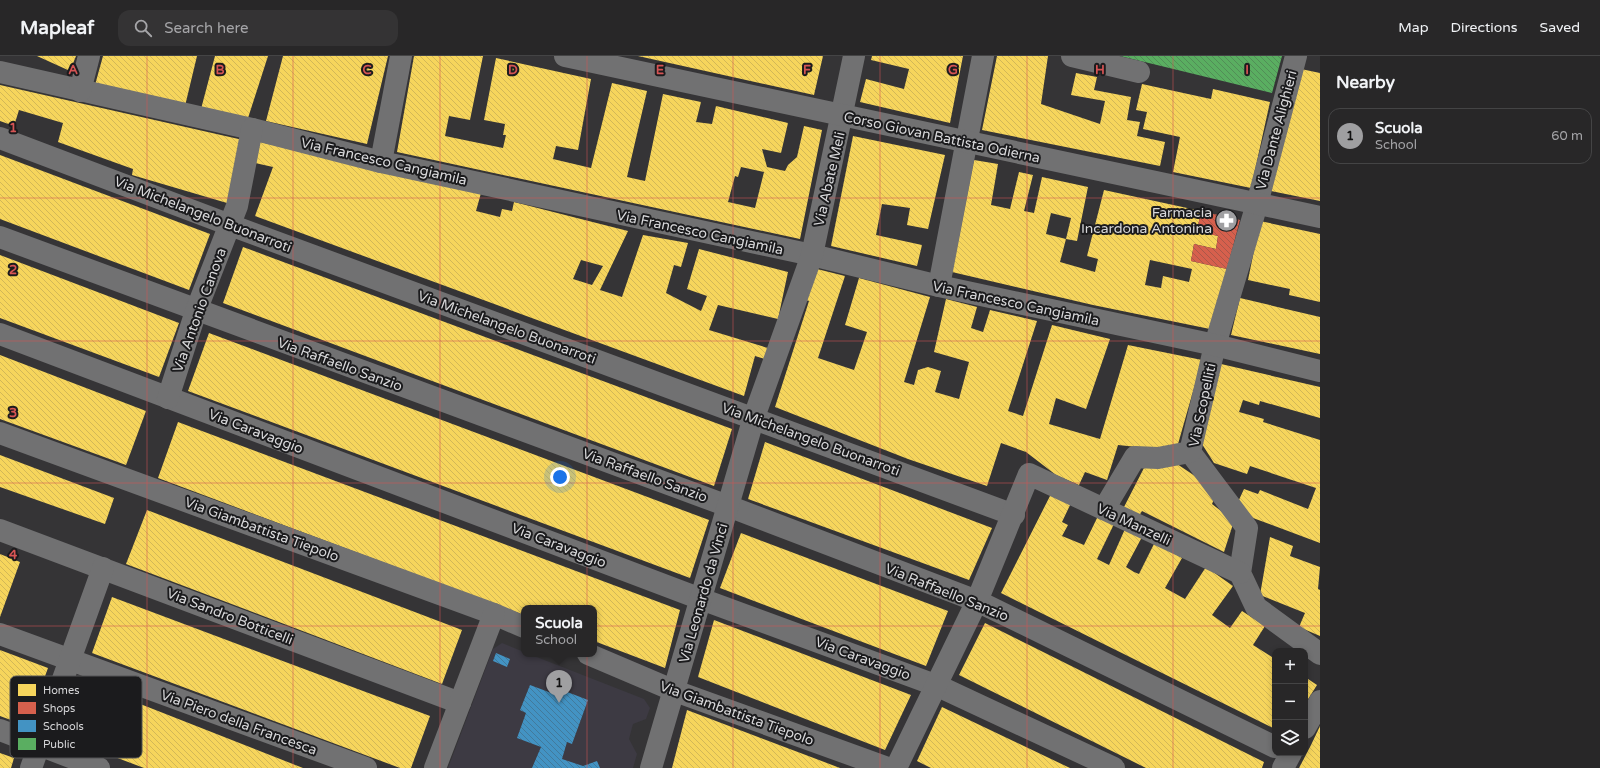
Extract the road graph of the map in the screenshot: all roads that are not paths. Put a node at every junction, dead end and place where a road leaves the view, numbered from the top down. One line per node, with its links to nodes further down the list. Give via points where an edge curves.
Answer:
1 (89, 56): 10 (street)
2 (401, 56): 15 (street)
3 (565, 56): 11 (street, Corso Giovan Battista Odierna)
4 (854, 56): 11 (street, Via Abate Meli)
5 (984, 56): 14 (street)
6 (1072, 56): 9 (street)
7 (1296, 56): 16 (street, Via Dante Alighieri)
8 (0, 72): 10 (street, Via Francesco Cangiamila)
9 (1139, 72)
10 (80, 91): 12 (street, Via Francesco Cangiamila)
11 (843, 115): 14 (street, Corso Giovan Battista Odierna); 20 (street, Via Abate Meli)
12 (252, 129): 15 (street, Via Francesco Cangiamila); 18 (street, Via Antonio Canova)
13 (0, 138): 18 (street, Via Michelangelo Buonarroti)
14 (967, 142): 16 (street, Corso Giovan Battista Odierna); 21 (street)
15 (381, 162): 20 (street, Via Francesco Cangiamila)
16 (1257, 204): 17 (street, Corso Giovan Battista Odierna); 24 (street, Via Scopelliti)
17 (1320, 217)
18 (230, 225): 22 (street, Via Antonio Canova); 27 (street, Via Michelangelo Buonarroti)
19 (0, 237): 22 (street, Via Raffaello Sanzio)
20 (812, 255): 21 (street, Via Francesco Cangiamila); 27 (street, Via Abate Meli)
21 (939, 286): 24 (street, Via Francesco Cangiamila)
22 (196, 311): 26 (street, Via Antonio Canova); 30 (street, Via Raffaello Sanzio)
23 (0, 334): 26 (street, Via Caravaggio)
24 (1215, 345): 25 (street, Via Francesco Cangiamila); 29 (street, Via Scopelliti)
25 (1320, 371)
26 (168, 398): 36 (street, Via Caravaggio)
27 (754, 417): 30 (street, Via Leonardo da Vinci); 32 (street, Via Michelangelo Buonarroti)
28 (0, 433): 38 (street, Via Giambattista Tiepolo)
29 (1190, 452): 31 (street, via 1158,458 1135,456); 35 (street, Via Scopelliti, via 1247,528)
30 (728, 506): 36 (street, Via Leonardo da Vinci); 37 (street, Via Raffaello Sanzio)
31 (1104, 509): 32 (street, Via Manzelli, via 1029,474); 35 (street, Via Manzelli)
32 (1014, 515): 37 (street)
33 (0, 530): 34 (street, Via Sandro Botticelli)
34 (103, 568): 43 (street); 50 (street, Via Sandro Botticelli)
35 (1240, 573): 41 (street, via 1256,607)
36 (701, 599): 47 (street, Via Caravaggio); 48 (street, Via Leonardo da Vinci)
37 (977, 601): 47 (street); 54 (street, Via Raffaello Sanzio)
38 (494, 614): 39 (street, Via Giambattista Tiepolo); 50 (street)
39 (521, 626)
40 (0, 634): 43 (street, Via Piero della Francesca)
41 (1320, 654)
42 (595, 657): 48 (street, Via Giambattista Tiepolo)
43 (71, 660): 44 (street); 45 (street, Via Piero della Francesca)
44 (65, 676)
45 (115, 676)
46 (142, 686): 59 (street, Via Piero della Francesca)
47 (938, 686): 63 (street); 64 (street, Via Caravaggio)
48 (674, 691): 61 (street, Via Leonardo da Vinci); 62 (street, Via Giambattista Tiepolo)
49 (1320, 701): 51 (street)
50 (460, 703): 60 (street)
51 (1308, 723)
52 (0, 730): 53 (street)
53 (10, 734)
54 (1272, 748)
55 (35, 758): 57 (street)
56 (73, 758): 58 (street)
57 (31, 768)
58 (99, 768)
59 (366, 768)
60 (435, 768)
61 (651, 768)
62 (888, 768)
63 (896, 768)
64 (1114, 768)

